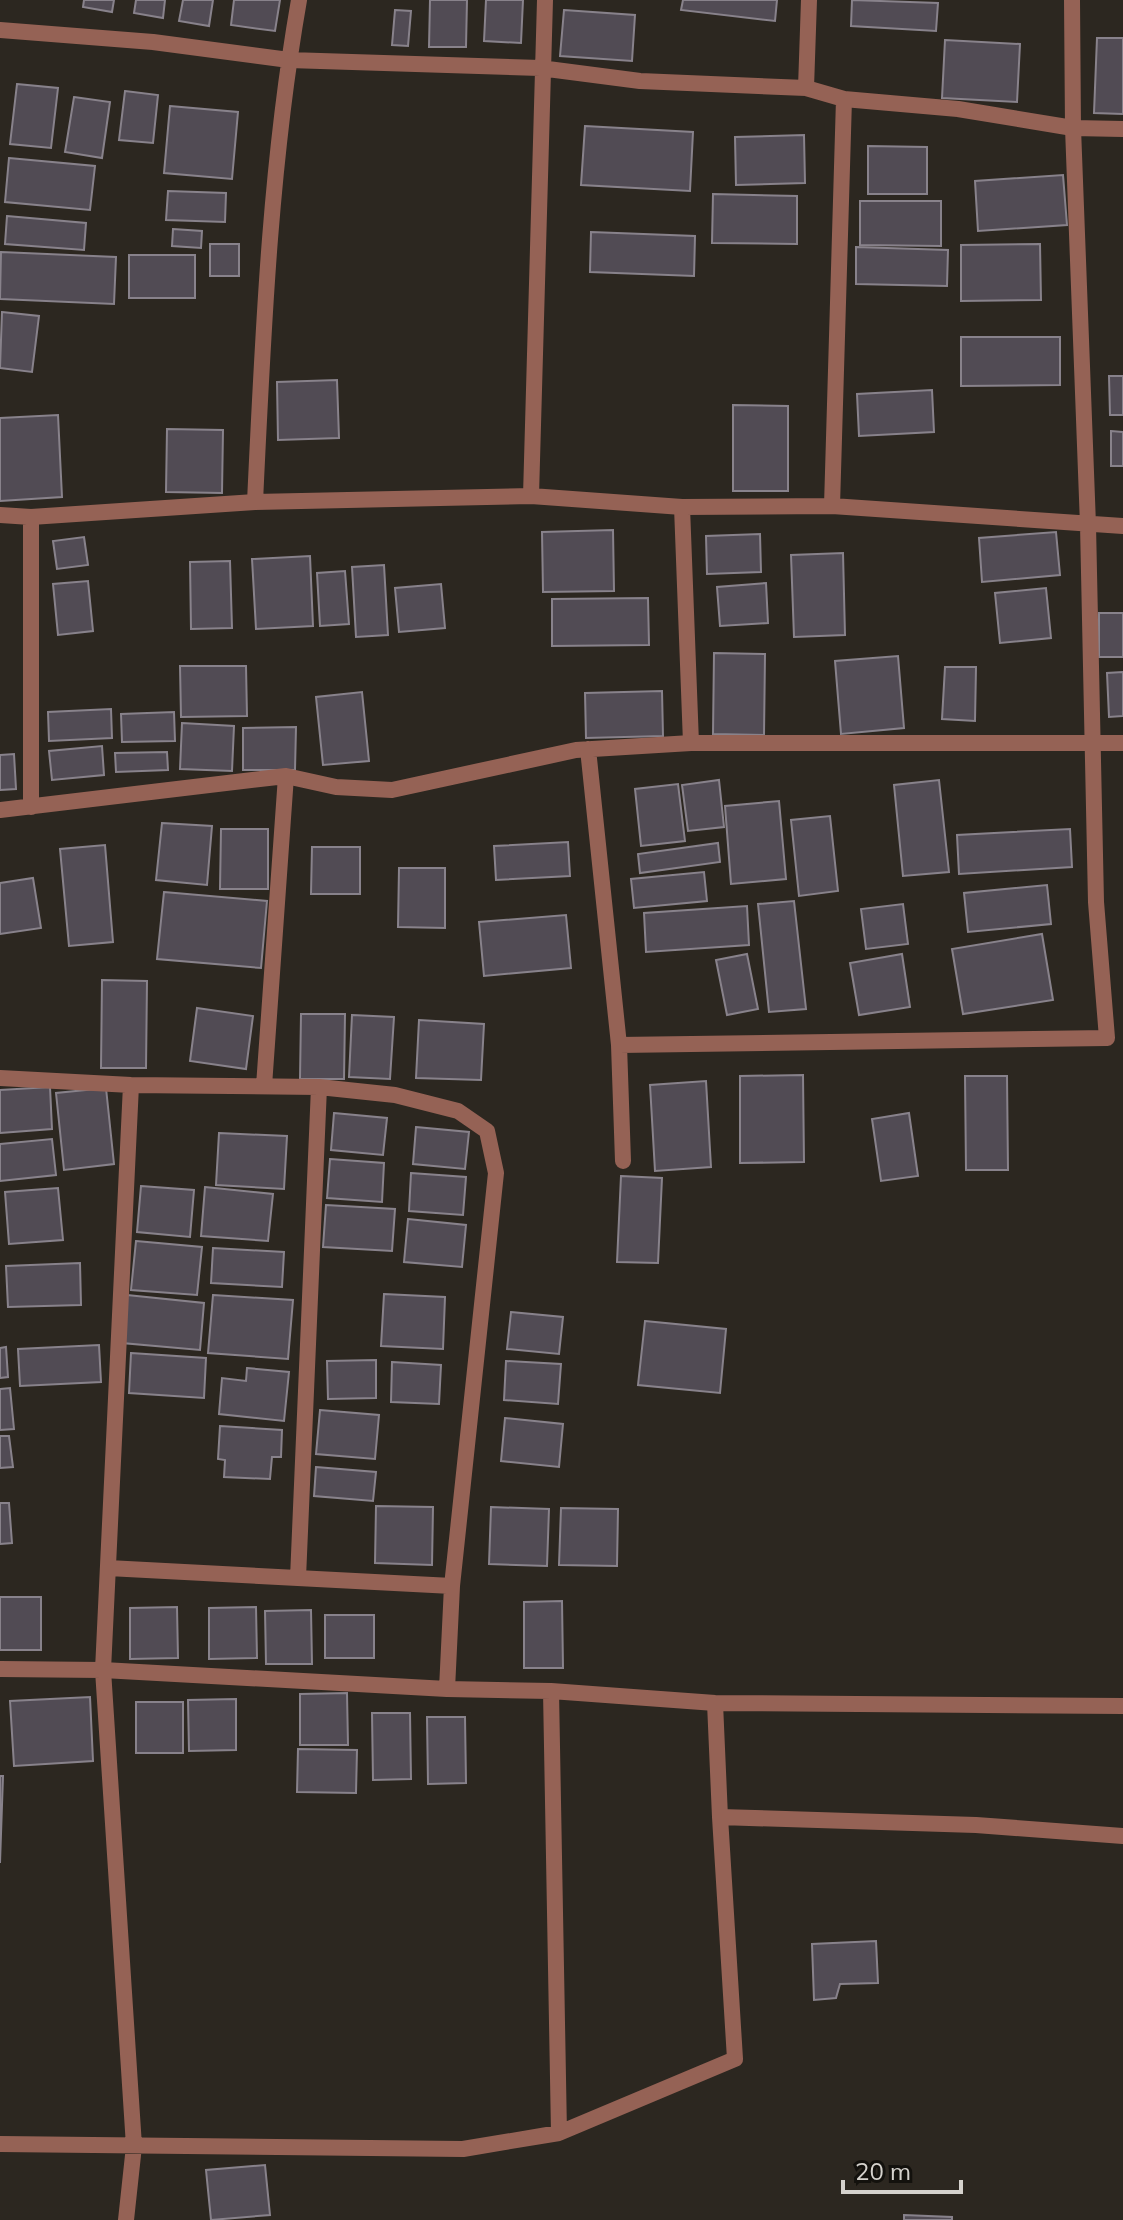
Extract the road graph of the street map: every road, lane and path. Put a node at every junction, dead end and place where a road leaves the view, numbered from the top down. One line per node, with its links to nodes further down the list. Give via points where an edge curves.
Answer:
1 (299, 0): 6 (street)
2 (545, 0): 7 (street)
3 (809, 0): 8 (street)
4 (1072, 0): 10 (street)
5 (0, 30): 6 (street)
6 (289, 60): 7 (street); 13 (street, via 262,342)
7 (540, 68): 8 (street, via 640,81); 12 (street)
8 (806, 88): 9 (street)
9 (844, 99): 10 (street, via 958,109); 14 (street)
10 (1073, 128): 11 (street); 18 (street)
11 (1123, 129)
12 (531, 496): 13 (street); 15 (street)
13 (255, 502): 17 (street)
14 (832, 506): 15 (street); 18 (street)
15 (682, 507): 20 (street)
16 (0, 515): 17 (street)
17 (31, 517): 25 (street)
18 (1088, 525): 19 (street); 21 (street)
19 (1123, 526)
20 (691, 743): 21 (street); 23 (street)
21 (1093, 743): 22 (street); 27 (street, via 1096,902)
22 (1123, 743)
23 (588, 749): 24 (street, via 392,790 336,787); 28 (street)
24 (286, 776): 25 (street); 31 (street)
25 (31, 807): 26 (street)
26 (0, 810)
27 (1115, 1038): 28 (street)
28 (619, 1045): 33 (street)
29 (0, 1078): 30 (street)
30 (131, 1085): 31 (street); 34 (street)
31 (264, 1086): 32 (street)
32 (319, 1087): 35 (street); 36 (street, via 395,1095 458,1111 487,1131 496,1173)
33 (623, 1161)
34 (108, 1568): 35 (street); 38 (street)
35 (298, 1578): 36 (street)
36 (452, 1586): 39 (street)
37 (0, 1669): 38 (street)
38 (103, 1670): 39 (street); 47 (street)
39 (447, 1689): 40 (street)
40 (551, 1691): 41 (street); 45 (street)
41 (715, 1703): 42 (street); 43 (street)
42 (1123, 1706)
43 (720, 1817): 44 (street, via 976,1825); 45 (street, via 735,2059)
44 (1123, 1836)
45 (559, 2133): 47 (street, via 463,2149)
46 (0, 2144): 47 (street)
47 (134, 2146): 48 (street)
48 (126, 2220)

